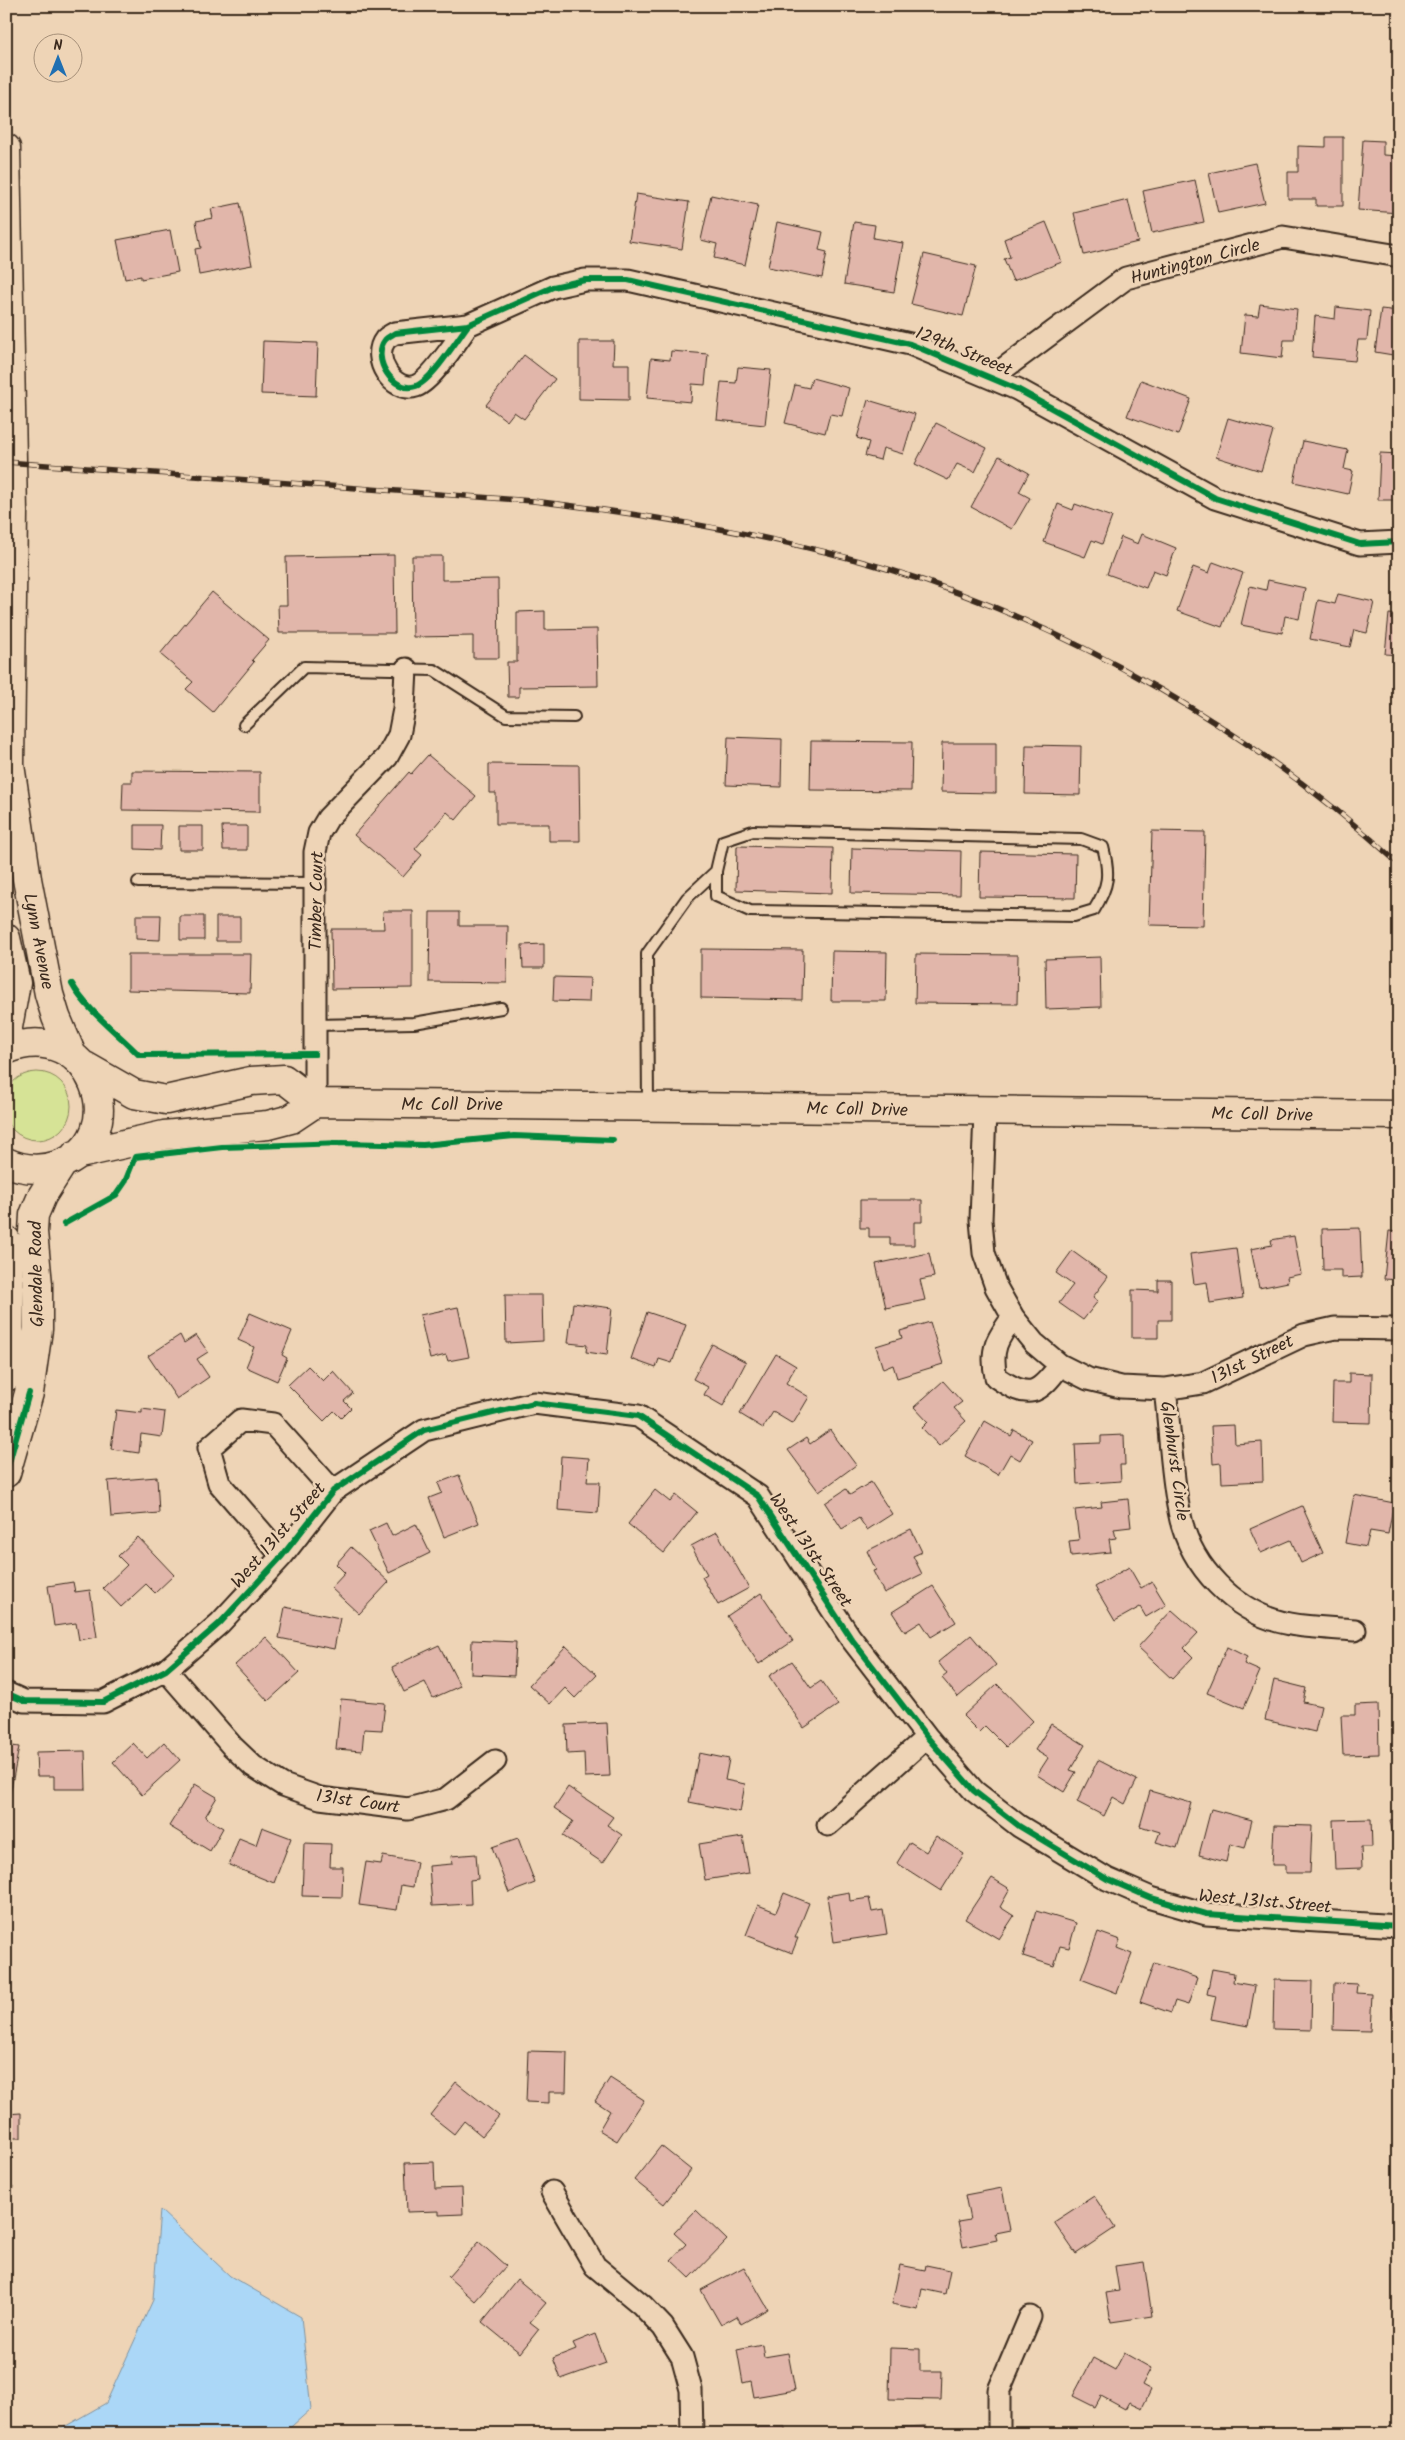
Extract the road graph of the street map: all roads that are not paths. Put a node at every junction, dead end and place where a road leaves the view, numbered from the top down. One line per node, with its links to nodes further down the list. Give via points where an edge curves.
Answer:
1 (6, 148): 2 (main road, Lynn Avenue)
2 (7, 225): 10 (main road, Lynn Avenue, via 13,512)
3 (1399, 256): 5 (street, Huntington Circle, via 1283,237 1126,278)
4 (468, 325): 5 (street, 129th Streeet, via 553,287 585,280 628,280 910,344)
5 (991, 378): 6 (street, 129th Streeet, via 1017,389 1215,498 1360,544)
6 (1399, 542)
7 (406, 669): 8 (lane, via 434,670 506,716); 9 (lane, via 304,667); 13 (street, Timber Court, via 399,735 387,757 328,818 319,833 314,852)
8 (574, 717)
9 (244, 725)
10 (8, 774): 19 (main road, Lynn Avenue, via 49,994 56,1017)
11 (716, 871): 11 (lane, via 716,896 750,911 1074,916 1094,910 1106,890 1108,866 1103,847 1081,839 753,832 723,841); 21 (lane, via 687,898 647,954)
12 (138, 882): 13 (lane)
13 (314, 882): 16 (street, Timber Court)
14 (6, 938): 17 (main road, Lynn Avenue, via 16,983)
15 (501, 1008): 16 (lane, via 414,1023)
16 (314, 1024): 20 (street, Timber Court)
17 (6, 1038)
18 (6, 1050): 19 (main road, via 32,1043 46,1044)
19 (79, 1060): 20 (main road, via 134,1094 149,1097 166,1100 250,1081 284,1079); 24 (main road, Lynn Avenue, via 96,1088 98,1112 95,1129 87,1143)
20 (314, 1103): 21 (main road, Mc Coll Drive); 24 (main road, via 291,1119 268,1125 131,1140)
21 (648, 1106): 22 (main road, Mc Coll Drive)
22 (985, 1112): 23 (main road, Mc Coll Drive); 27 (street, 131st Street, via 981,1220 984,1253 996,1288)
23 (1399, 1115)
24 (69, 1159): 25 (main road, via 47,1168 30,1169); 32 (main road, Glendale Road, via 42,1196 34,1215 38,1330 29,1393)
25 (6, 1162)
26 (6, 1240): 30 (main road, Glendale Road, via 10,1288)
27 (1013, 1317): 29 (street, 131st Street, via 1034,1343); 29 (street, via 998,1338 992,1360 996,1377 1013,1389 1034,1391 1044,1386)
28 (1399, 1329): 31 (street, 131st Street, via 1335,1328 1304,1334 1203,1384)
29 (1060, 1365): 31 (street, 131st Street, via 1088,1380 1121,1388)
30 (6, 1377)
31 (1166, 1389): 35 (street, Glenhurst Circle, via 1179,1512 1190,1546 1210,1575 1229,1597 1256,1613 1290,1624)
32 (6, 1473)
33 (333, 1491): 34 (street, West 131st Street); 34 (street, West 131st Street, via 273,1424 241,1420 209,1448 219,1483); 38 (street, West 131st Street, via 424,1430 534,1403 638,1416 758,1496 850,1637)
34 (282, 1556): 36 (street, West 131st Street, via 220,1623)
35 (1355, 1630)
36 (166, 1670): 37 (street, West 131st Street, via 103,1702 24,1701); 39 (street, 131st Court, via 253,1766 283,1785 320,1798 408,1809 446,1799)
37 (6, 1693)
38 (927, 1737): 40 (street); 41 (street, West 131st Street, via 974,1791 1019,1826 1107,1879 1151,1898 1206,1914)
39 (495, 1761)
40 (828, 1825)
41 (1399, 1926)
42 (552, 2192): 44 (street, via 595,2266 642,2305 663,2327 682,2357 692,2390)
43 (1030, 2317): 45 (street, via 999,2390)
44 (692, 2434)
45 (999, 2434)

